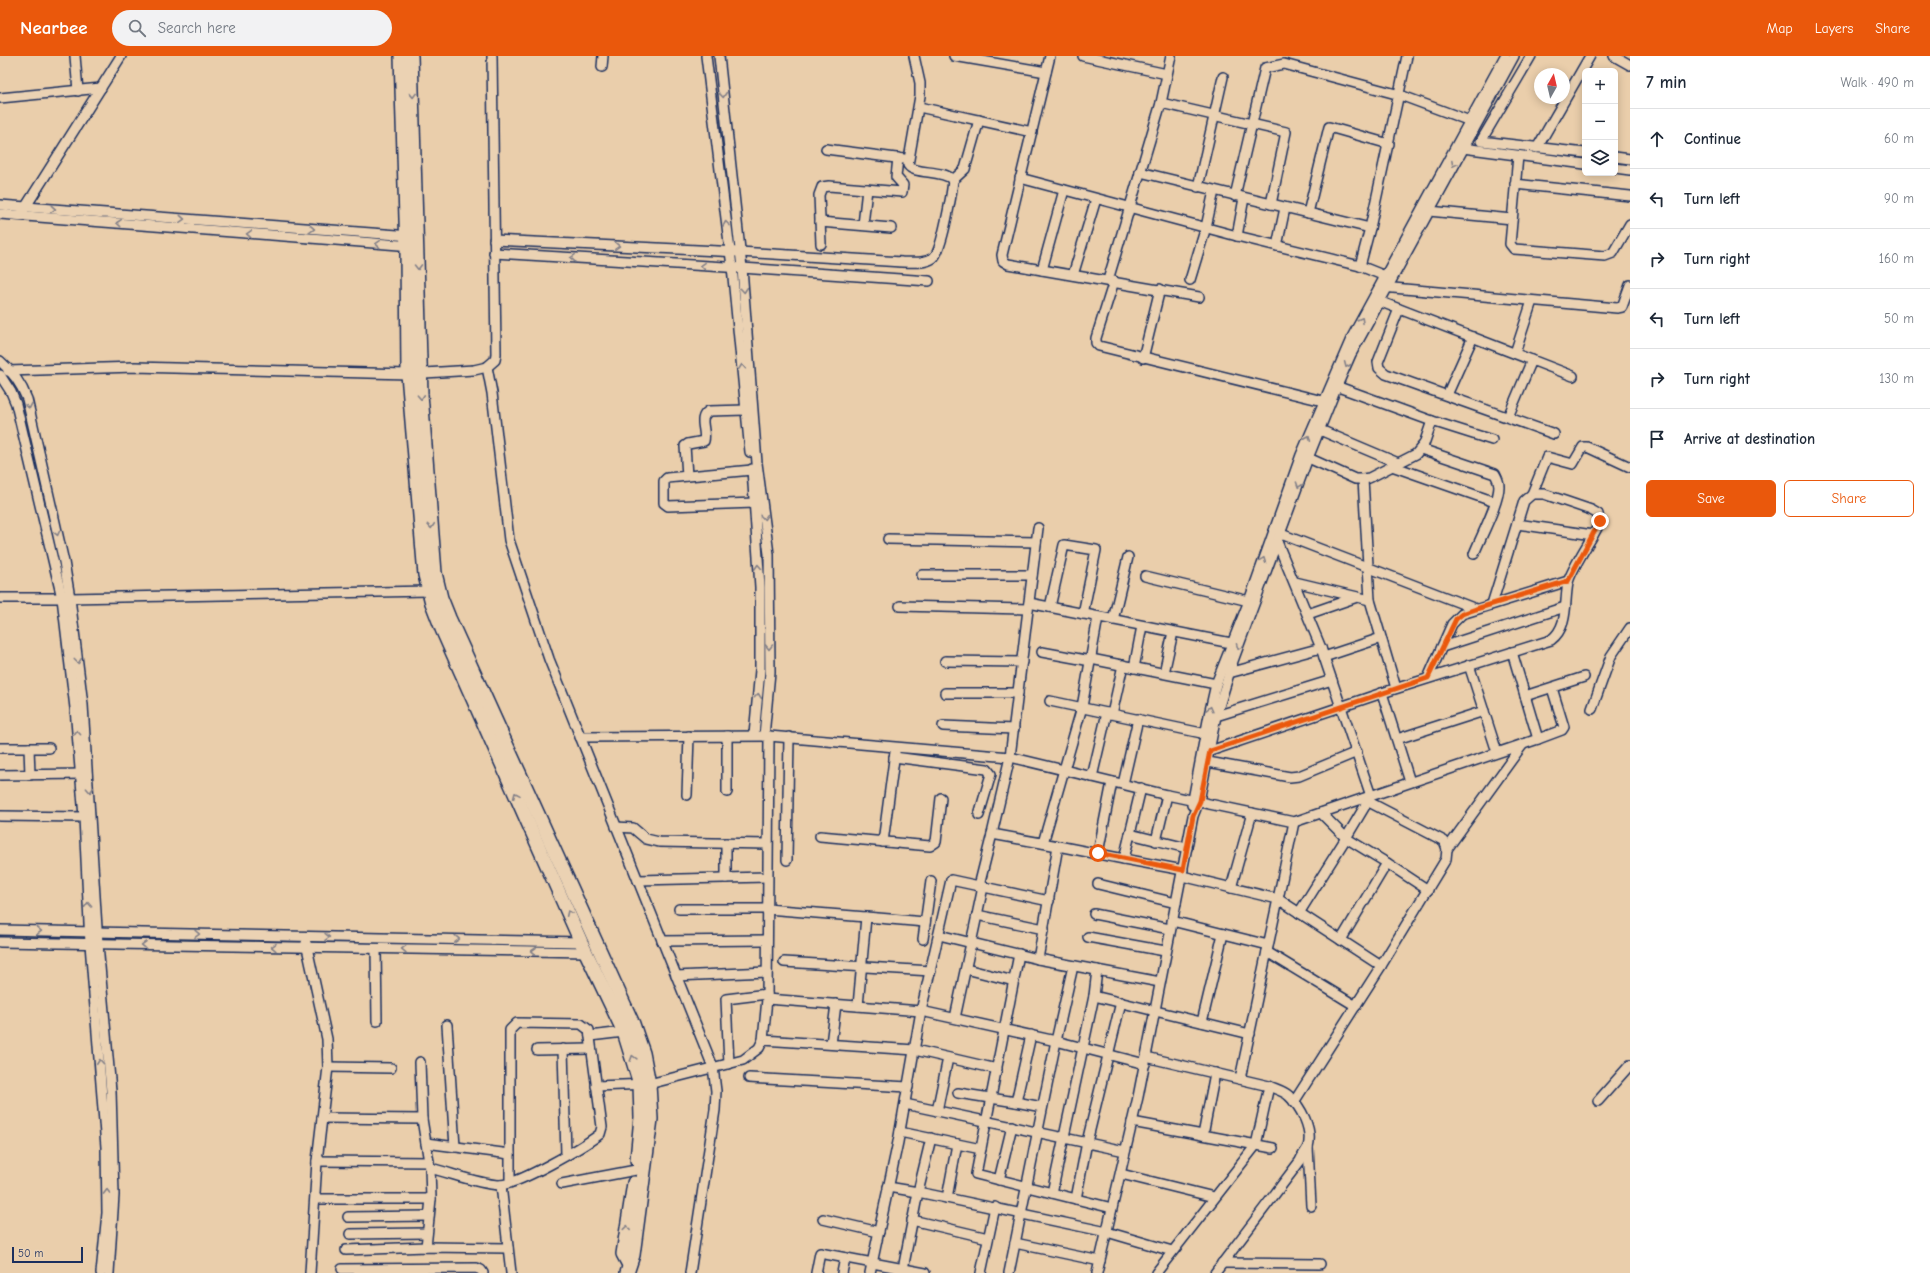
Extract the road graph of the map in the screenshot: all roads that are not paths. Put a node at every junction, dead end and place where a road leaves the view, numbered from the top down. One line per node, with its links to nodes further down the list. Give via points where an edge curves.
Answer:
1 (75, 56): 28 (street)
2 (121, 56): 27 (street)
3 (401, 56): 80 (main road)
4 (411, 56): 80 (main road, one-way to 80)
5 (492, 56): 79 (street)
6 (603, 56): 23 (street)
7 (706, 56): 83 (street, one-way to 7)
8 (719, 56): 84 (street, one-way to 84)
9 (914, 56): 32 (street, via 920,83)
10 (954, 56): 20 (street)
11 (1050, 56): 24 (street)
12 (1083, 56): 25 (street)
13 (1171, 56): 25 (street)
14 (1407, 56): 29 (street)
15 (1505, 56): 35 (street)
16 (1514, 56): 39 (street)
17 (1531, 56): 40 (street, via 1481,141)
18 (1590, 56): 40 (street)
19 (1614, 56): 22 (street)
20 (967, 57): 21 (street)
21 (1001, 60): 24 (street)
22 (1630, 65)
23 (602, 68)
24 (1046, 72): 37 (street)
25 (1167, 74): 31 (street)
26 (1224, 77): 33 (street)
27 (101, 88): 28 (street); 64 (street)
28 (78, 91): 30 (street)
29 (1400, 95): 35 (street); 36 (street, via 1284,64 1265,68); 38 (street)
30 (0, 98)
31 (1161, 103): 33 (street); 51 (street)
32 (919, 107): 34 (street); 47 (street)
33 (1214, 116): 36 (street); 55 (street)
34 (979, 120): 37 (street); 53 (street, via 965,169)
35 (1470, 121): 91 (street)
36 (1251, 124): 60 (street); 62 (street, via 1286,132)
37 (1032, 132): 52 (street)
38 (1389, 144): 68 (street, via 1329,127); 77 (street)
39 (1463, 148): 43 (street); 67 (street, one-way to 67)
40 (1538, 148): 42 (street)
41 (826, 149): 45 (street)
42 (1582, 153)
43 (1518, 156): 48 (street); 54 (street)
44 (1618, 157): 46 (street)
45 (898, 158): 47 (street); 56 (street, via 896,177 903,184 902,192)
46 (1630, 159)
47 (908, 160): 53 (street, via 911,168 943,174)
48 (1582, 164)
49 (1618, 168): 50 (street)
50 (1630, 170)
51 (1140, 172): 55 (street); 65 (street)
52 (1020, 178): 57 (street); 89 (street, via 1002,255 1003,261)
53 (953, 180): 84 (street, via 938,251 928,260 902,262)
54 (1515, 184): 59 (street); 71 (street)
55 (1198, 187): 58 (street)
56 (867, 189): 72 (street, via 822,187 819,195); 74 (street)
57 (1064, 190): 61 (street); 89 (street)
58 (1214, 191): 60 (street); 75 (street)
59 (1630, 196)
60 (1240, 197): 62 (street); 78 (street)
61 (1096, 199): 65 (street); 90 (street)
62 (1271, 204): 66 (street)
63 (0, 205): 64 (street)
64 (25, 207): 70 (street); 80 (street, one-way to 80)
65 (1129, 208): 75 (street); 94 (street)
66 (1285, 208): 68 (street); 82 (street)
67 (1429, 211): 71 (street); 96 (street)
68 (1308, 213): 77 (street)
69 (0, 214): 70 (street)
70 (20, 215): 80 (street, one-way to 70)
71 (1512, 219): 73 (street, via 1510,244 1514,249 1605,256 1613,253)
72 (820, 222): 74 (street); 81 (street)
73 (1630, 224)
74 (863, 226): 76 (street)
75 (1206, 227): 78 (street); 92 (street)
76 (891, 228)
77 (1370, 228): 86 (street)
78 (1237, 236): 82 (street)
79 (494, 240): 83 (street, one-way to 83); 85 (street)
80 (412, 241): 110 (main road)
81 (821, 244)
82 (1277, 246): 86 (street)
83 (729, 251): 84 (street); 87 (street)
84 (740, 252): 88 (street)
85 (494, 253): 87 (street, one-way to 85); 107 (street, via 496,354 495,360)
86 (1360, 266): 91 (street)
87 (732, 267): 88 (street); 116 (street, one-way to 87)
88 (742, 268): 93 (street); 204 (street, one-way to 204, via 757,463 769,554 770,672)
89 (1042, 270): 90 (street)
90 (1074, 275): 94 (street)
91 (1385, 276): 96 (street)
92 (1190, 280)
93 (929, 281)
94 (1111, 281): 97 (street); 104 (street, via 1096,343 1104,348)
95 (1630, 285): 100 (street, via 1622,307)
96 (1383, 288): 99 (street); 100 (street)
97 (1160, 290): 98 (street); 104 (street)
98 (1199, 297)
99 (1376, 300): 101 (street); 113 (street)
100 (1532, 301): 103 (street)
101 (1399, 309): 102 (street); 114 (street, via 1378,362 1379,368 1386,374)
102 (1473, 337): 103 (street); 114 (street)
103 (1515, 353): 105 (street)
104 (1143, 358): 115 (street)
105 (1532, 360): 112 (street); 117 (street)
106 (0, 361): 108 (street)
107 (487, 367): 110 (street); 205 (street, via 509,540)
108 (12, 371): 109 (street); 110 (street, via 135,367); 150 (street, one-way to 150, via 23,387 27,399)
109 (0, 372)
110 (414, 374): 147 (main road, via 425,575); 348 (main road, one-way to 348, via 435,573 442,598 633,1024 643,1053)
111 (0, 375): 150 (street, via 16,404)
112 (1573, 376)
113 (1334, 385): 115 (street); 118 (street); 119 (street)
114 (1447, 395): 117 (street)
115 (1323, 401): 123 (street, one-way to 115)
116 (746, 410): 126 (street); 127 (street, via 709,411 704,414 704,441 685,446)
117 (1508, 417): 120 (street)
118 (1432, 421): 121 (street); 122 (street)
119 (1320, 430): 123 (street); 124 (street)
120 (1554, 434)
121 (1492, 440)
122 (1421, 449): 124 (street); 130 (street, via 1494,474 1499,480)
123 (1305, 456): 128 (street, via 1355,479); 134 (street, one-way to 134); 152 (street, one-way to 123)
124 (1395, 465): 128 (street); 130 (street)
125 (1630, 467): 129 (street, via 1587,447 1584,447 1573,464 1547,457)
126 (752, 470): 127 (street); 131 (street)
127 (687, 476): 131 (street, via 667,478 664,482 664,503 668,506)
128 (1363, 480): 141 (street)
129 (1532, 494): 132 (street, via 1524,501); 135 (street, via 1544,494 1598,514 1600,521)
130 (1495, 502): 139 (street)
131 (755, 503): 201 (street, one-way to 131, via 760,670 760,586)
132 (1517, 524): 135 (street); 153 (street)
133 (1038, 528): 137 (street)
134 (1281, 534): 138 (street); 141 (street)
135 (1593, 535): 145 (street)
136 (888, 539): 137 (street)
137 (1036, 542): 143 (street)
138 (1278, 544): 146 (street); 179 (street, one-way to 179)
139 (1474, 554)
140 (1128, 557): 162 (street)
141 (1368, 568): 151 (street); 158 (street)
142 (922, 575): 143 (street)
143 (1032, 575): 155 (street)
144 (1145, 576): 152 (street)
145 (1568, 581): 153 (street); 157 (street)
146 (1295, 582): 148 (street); 160 (street)
147 (429, 591): 150 (street); 292 (main road, one-way to 147, via 442,629)
148 (1357, 597): 151 (street); 160 (street)
149 (0, 598): 150 (street)
150 (66, 598): 221 (street, via 83,705)
151 (1370, 600): 166 (street)
152 (1249, 601): 167 (street)
153 (1492, 604): 158 (street)
154 (900, 606): 155 (street)
155 (1029, 606): 156 (street); 174 (street)
156 (1050, 607): 159 (street); 159 (street, via 1064,545 1096,550)
157 (1565, 607): 168 (street); 171 (street, via 1562,628 1558,635 1551,640)
158 (1476, 609): 168 (street, via 1456,619)
159 (1083, 614): 161 (street)
160 (1308, 614): 170 (street)
161 (1098, 617): 162 (street); 172 (street)
162 (1113, 620): 163 (street)
163 (1142, 626): 165 (street); 177 (street)
164 (1630, 628): 193 (street, via 1611,656)
165 (1173, 632): 167 (street); 178 (street)
166 (1381, 638): 170 (street); 184 (street)
167 (1231, 643): 183 (street)
168 (1442, 647): 181 (street)
169 (1042, 652): 172 (street)
170 (1323, 652): 179 (street); 182 (street)
171 (1512, 652): 176 (street); 189 (street)
172 (1091, 660): 175 (street); 191 (street)
173 (945, 661): 174 (street)
174 (1022, 662): 187 (street)
175 (1123, 665): 177 (street); 195 (street)
176 (1469, 665): 181 (street); 194 (street)
177 (1134, 668): 178 (street)
178 (1164, 673): 183 (street)
179 (1229, 673): 196 (street)
180 (1584, 677): 185 (street)
181 (1428, 678): 184 (street)
182 (1332, 680): 192 (street); 196 (street)
183 (1216, 684): 200 (street, one-way to 183)
184 (1396, 688): 188 (street)
185 (1552, 688): 189 (street); 208 (street, via 1564,727)
186 (945, 693): 187 (street)
187 (1018, 693): 199 (street)
188 (1382, 693): 192 (street); 207 (street)
189 (1525, 696): 208 (street)
190 (1050, 701): 191 (street)
191 (1082, 707): 195 (street); 220 (street)
192 (1342, 707): 214 (street); 215 (street)
193 (1592, 710)
194 (1484, 711): 207 (street); 216 (street)
195 (1110, 713): 197 (street); 224 (street)
196 (1216, 716): 200 (street)
197 (1138, 719): 200 (street); 227 (street)
198 (943, 726): 199 (street)
199 (1014, 729): 218 (street)
200 (1209, 734): 214 (street); 234 (street)
201 (754, 735): 203 (street); 204 (street)
202 (689, 736): 203 (street); 205 (street); 230 (street)
203 (727, 736): 229 (street)
204 (766, 736): 206 (street); 250 (street)
205 (580, 737): 241 (street)
206 (789, 737): 210 (street); 256 (street)
207 (1397, 739): 226 (street)
208 (1538, 739): 209 (street)
209 (1524, 744): 216 (street); 253 (street)
210 (896, 747): 217 (street); 218 (street)
211 (0, 748): 212 (street)
212 (29, 748): 213 (street); 223 (street)
213 (49, 748)
214 (1210, 751): 219 (street)
215 (1357, 752): 219 (street, via 1299,776 1290,777); 233 (street)
216 (1497, 752): 226 (street)
217 (894, 757): 237 (street, via 987,769 991,774); 247 (street)
218 (1010, 757): 220 (street); 242 (street)
219 (1208, 762): 234 (street)
220 (1065, 770): 224 (street); 249 (street)
221 (85, 774): 223 (street); 239 (street); 280 (street, one-way to 280)
222 (0, 775): 223 (street)
223 (30, 775)
224 (1092, 777): 225 (street)
225 (1112, 782): 227 (street); 254 (street)
226 (1410, 782): 233 (street)
227 (1123, 784): 228 (street)
228 (1141, 788): 231 (street); 243 (street)
229 (727, 792)
230 (687, 794)
231 (1167, 795): 234 (street); 246 (street)
232 (941, 798): 247 (street, via 934,845)
233 (1369, 798): 236 (street); 245 (street); 253 (street, via 1444,841)
234 (1196, 801): 235 (street); 252 (street)
235 (1252, 813): 240 (street); 265 (street)
236 (1321, 813): 240 (street); 245 (street)
237 (980, 815)
238 (0, 816): 239 (street)
239 (84, 817): 280 (street, one-way to 239)
240 (1294, 822): 267 (street)
241 (616, 827): 248 (street, via 633,828 651,841); 261 (street)
242 (992, 834): 249 (street); 264 (street)
243 (1130, 834): 246 (street); 255 (street)
244 (820, 836): 247 (street)
245 (1346, 838): 257 (street); 272 (street)
246 (1156, 841): 252 (street)
247 (883, 842)
248 (726, 843): 250 (street); 260 (street)
249 (1043, 843): 251 (street)
250 (767, 844): 259 (street)
251 (1058, 846): 254 (street); 268 (street)
252 (1187, 848): 258 (street)
253 (1447, 849): 266 (street, via 1446,859)
254 (1098, 853): 255 (street)
255 (1124, 858): 258 (street)
256 (787, 860)
257 (1387, 863): 266 (street); 287 (street)
258 (1182, 873): 265 (street); 269 (street)
259 (767, 877): 260 (street); 270 (street)
260 (726, 878): 261 (street)
261 (638, 880): 288 (street)
262 (931, 881): 276 (street)
263 (1098, 884): 269 (street)
264 (981, 887): 268 (street); 274 (street); 282 (street, via 951,880)
265 (1232, 888): 267 (street)
266 (1428, 890): 301 (street)
267 (1278, 899): 272 (street); 295 (street)
268 (1049, 901): 278 (street)
269 (1176, 903): 277 (street)
270 (767, 909): 271 (street); 275 (street); 286 (street)
271 (678, 910)
272 (1299, 912): 287 (street)
273 (1094, 914): 277 (street)
274 (977, 915): 278 (street); 290 (street)
275 (866, 917): 276 (street); 302 (street)
276 (925, 922): 285 (street)
277 (1171, 925): 281 (street); 296 (street)
278 (1044, 928): 298 (street)
279 (0, 930): 280 (street, one-way to 280)
280 (93, 932): 283 (street, one-way to 283); 291 (street)
281 (1223, 934): 295 (street); 320 (street)
282 (939, 935): 290 (street); 305 (street)
283 (305, 936): 292 (street, one-way to 292); 293 (street)
284 (1088, 937): 296 (street)
285 (923, 939)
286 (767, 940): 288 (street); 306 (street)
287 (1341, 940): 301 (street)
288 (662, 941): 307 (street)
289 (0, 942): 291 (street)
290 (971, 943): 297 (street); 303 (street)
291 (94, 944): 293 (street, one-way to 291); 425 (street, one-way to 291, via 107,1213 106,1147); 426 (street, via 111,1091 114,1195)
292 (584, 947): 294 (street, one-way to 294); 323 (main road)
293 (307, 948): 294 (street); 341 (street, via 327,1039)
294 (376, 949): 319 (street)
295 (1268, 949): 315 (street); 324 (street)
296 (1165, 952): 309 (street)
297 (1020, 954): 298 (street); 308 (street)
298 (1038, 959): 300 (street)
299 (784, 962): 302 (street)
300 (1072, 966): 304 (street); 328 (street)
301 (1382, 966): 315 (street)
302 (861, 967): 305 (street); 314 (street)
303 (966, 969): 308 (street); 318 (street)
304 (1097, 970): 309 (street); 310 (street)
305 (931, 971): 317 (street)
306 (767, 972): 307 (street); 311 (street)
307 (676, 976): 343 (street)
308 (1014, 981): 322 (street)
309 (1160, 982): 316 (street)
310 (1094, 996): 312 (street); 330 (street)
311 (767, 997): 313 (street); 327 (street); 339 (street, via 726,999)
312 (1121, 1002): 316 (street); 335 (street)
313 (836, 1004): 314 (street); 329 (street)
314 (858, 1006): 317 (street)
315 (1356, 1006): 356 (street)
316 (1155, 1010): 320 (street); 337 (street)
317 (921, 1011): 318 (street); 334 (street)
318 (955, 1018): 322 (street)
319 (377, 1021)
320 (1202, 1022): 324 (street)
321 (447, 1024): 374 (street)
322 (1006, 1030): 325 (street); 344 (street)
323 (624, 1032): 326 (street); 348 (main road, one-way to 323)
324 (1250, 1034): 347 (street)
325 (1031, 1035): 328 (street); 355 (street)
326 (590, 1036): 332 (street); 379 (street, via 589,1030 581,1024 516,1023 512,1026)
327 (763, 1040): 329 (street); 339 (street, via 759,1048 743,1060)
328 (1056, 1041): 330 (street); 358 (street)
329 (831, 1044): 334 (street)
330 (1083, 1048): 335 (street); 368 (street)
331 (563, 1049): 332 (street); 333 (street); 380 (street)
332 (592, 1049): 349 (street)
333 (537, 1050)
334 (915, 1050): 336 (street); 351 (street)
335 (1109, 1054): 337 (street); 370 (street)
336 (948, 1058): 344 (street); 359 (street)
337 (1145, 1060): 345 (street); 363 (street)
338 (420, 1062): 361 (street)
339 (728, 1064): 343 (street)
340 (1630, 1065): 354 (street)
341 (328, 1067): 342 (street); 360 (street)
342 (391, 1068)
343 (710, 1068): 348 (street); 430 (street, via 716,1091 715,1110)
344 (997, 1069): 353 (street)
345 (1215, 1073): 347 (street); 367 (street)
346 (749, 1078): 351 (street)
347 (1240, 1079): 350 (street)
348 (645, 1084): 349 (street); 383 (main road); 422 (main road, via 651,1119 633,1255)
349 (596, 1086): 380 (street, via 602,1127 600,1134)
350 (1269, 1086): 356 (street, via 1288,1095); 373 (street)
351 (908, 1087): 357 (street)
352 (958, 1093): 353 (street)
353 (991, 1098): 355 (street); 362 (street)
354 (1598, 1101)
355 (1016, 1102): 358 (street)
356 (1294, 1102): 375 (street, via 1301,1110 1306,1123)
357 (905, 1104): 359 (street); 366 (street)
358 (1042, 1107): 365 (street)
359 (937, 1111): 362 (street)
360 (322, 1118): 361 (street); 381 (street)
361 (422, 1120): 371 (street)
362 (986, 1121): 364 (street); 377 (street)
363 (1132, 1122): 367 (street); 378 (street)
364 (1012, 1126): 365 (street); 385 (street)
365 (1037, 1131): 368 (street); 389 (street)
366 (900, 1132): 369 (street); 390 (street)
367 (1203, 1135): 373 (street)
368 (1063, 1137): 370 (street); 392 (street)
369 (931, 1138): 372 (street); 391 (street)
370 (1087, 1142): 378 (street); 397 (street)
371 (426, 1143): 374 (street); 382 (street)
372 (957, 1144): 377 (street); 394 (street)
373 (1256, 1145): 376 (street); 393 (street)
374 (454, 1147): 379 (street)
375 (1308, 1147): 398 (street); 419 (street)
376 (1273, 1148)
377 (981, 1149): 385 (street, via 976,1174)
378 (1126, 1151): 384 (street)
379 (510, 1154): 386 (street)
380 (566, 1155): 386 (street)
381 (318, 1162): 382 (street); 395 (street)
382 (430, 1165): 388 (street); 396 (street)
383 (636, 1170): 387 (street); 422 (main road, one-way to 383, via 623,1254)
384 (1121, 1174): 393 (street); 400 (street)
385 (999, 1180): 389 (street)
386 (510, 1183): 388 (street)
387 (562, 1184)
388 (501, 1185): 413 (street)
389 (1026, 1186): 392 (street); 401 (street)
390 (888, 1187): 391 (street); 406 (street)
391 (918, 1192): 394 (street); 405 (street)
392 (1052, 1193): 397 (street)
393 (1214, 1197): 415 (street)
394 (946, 1198): 399 (street)
395 (316, 1199): 396 (street); 427 (street)
396 (431, 1199): 402 (street)
397 (1076, 1199): 400 (street)
398 (1311, 1206)
399 (994, 1208): 401 (street); 410 (street)
400 (1112, 1208): 407 (street)
401 (1021, 1213): 407 (street); 411 (street)
402 (429, 1216): 403 (street); 408 (street)
403 (348, 1217)
404 (823, 1220): 406 (street)
405 (912, 1220): 410 (street); 423 (street)
406 (879, 1232): 418 (street)
407 (1107, 1232): 415 (street); 417 (street)
408 (428, 1233): 409 (street); 412 (street)
409 (350, 1234)
410 (988, 1238): 435 (street)
411 (1015, 1243): 417 (street); 436 (street)
412 (426, 1246): 413 (street); 414 (street)
413 (508, 1248): 429 (street)
414 (346, 1250)
415 (1172, 1250): 438 (street)
416 (845, 1258): 418 (street); 431 (street, via 820,1253); 432 (street)
417 (1100, 1261): 437 (street)
418 (872, 1263): 423 (street); 433 (street)
419 (1222, 1263): 420 (street); 439 (street)
420 (1320, 1264)
421 (342, 1268): 424 (street)
422 (628, 1269)
423 (904, 1269): 434 (street)
424 (370, 1271): 428 (street, via 476,1268)
425 (101, 1273)
426 (109, 1273)
427 (310, 1273)
428 (483, 1273)
429 (511, 1273)
430 (690, 1273)
431 (816, 1273)
432 (842, 1273)
433 (870, 1273)
434 (925, 1273)
435 (981, 1273)
436 (1009, 1273)
437 (1097, 1273)
438 (1156, 1273)
439 (1215, 1273)

